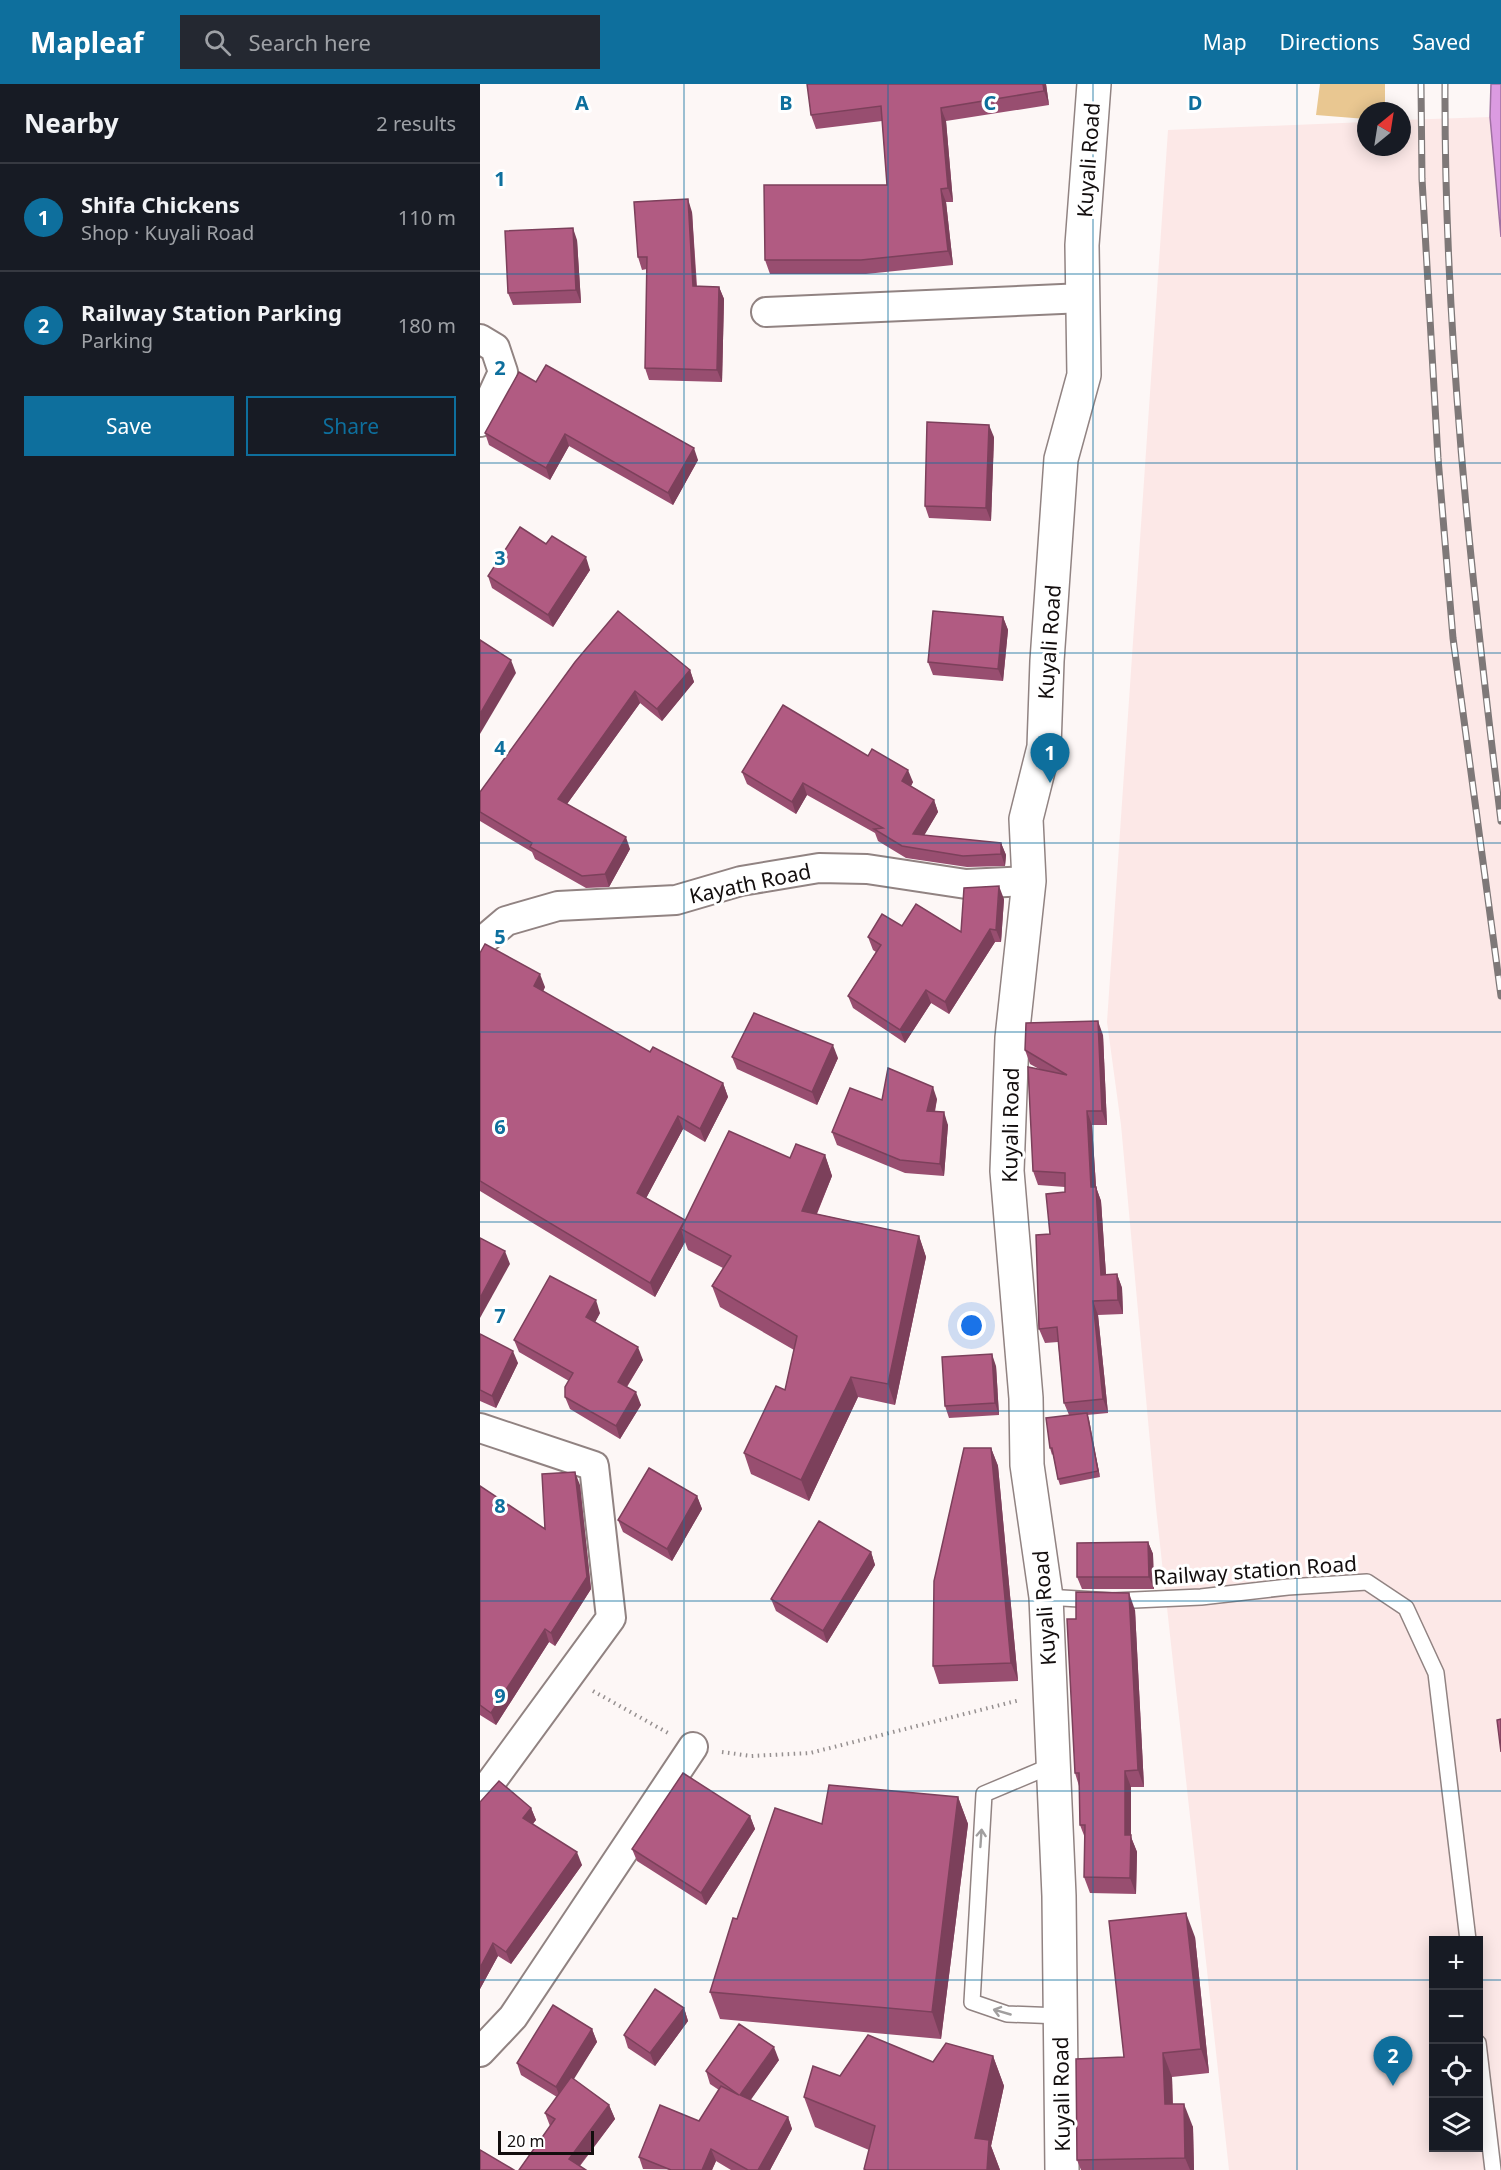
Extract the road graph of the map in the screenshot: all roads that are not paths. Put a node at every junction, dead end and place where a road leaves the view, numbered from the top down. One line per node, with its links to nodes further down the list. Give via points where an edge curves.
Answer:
1 (1094, 84): 2 (main road, Kuyali Road, via 1084,203)
2 (1084, 298): 3 (street); 6 (main road, Kuyali Road, via 1084,375 1061,459 1044,747 1026,819)
3 (766, 312)
4 (480, 339): 5 (street, via 495,348 503,372)
5 (480, 422)
6 (1029, 881): 7 (street, Kayath Road, via 966,884 867,869 819,868 741,881 676,900 558,906 506,921); 9 (main road, Kuyali Road, via 1012,1038 1007,1171 1026,1398 1027,1465)
7 (480, 943)
8 (480, 1428): 12 (street, via 594,1466 610,1618)
9 (1046, 1597): 11 (main road, Kuyali Road); 13 (lane, Railway station Road, via 1112,1601 1201,1598 1367,1582 1406,1608 1436,1673)
10 (693, 1747): 16 (street, via 513,2017)
11 (1053, 1764): 14 (main road, Kuyali Road); 14 (lane, one-way to 11, via 1007,2014 972,2002 984,1794)
12 (480, 1797)
13 (1467, 1936)
14 (1060, 2016): 17 (main road, Kuyali Road)
15 (1479, 2044): 18 (lane)
16 (480, 2052)
17 (1062, 2170)
18 (1493, 2170)

